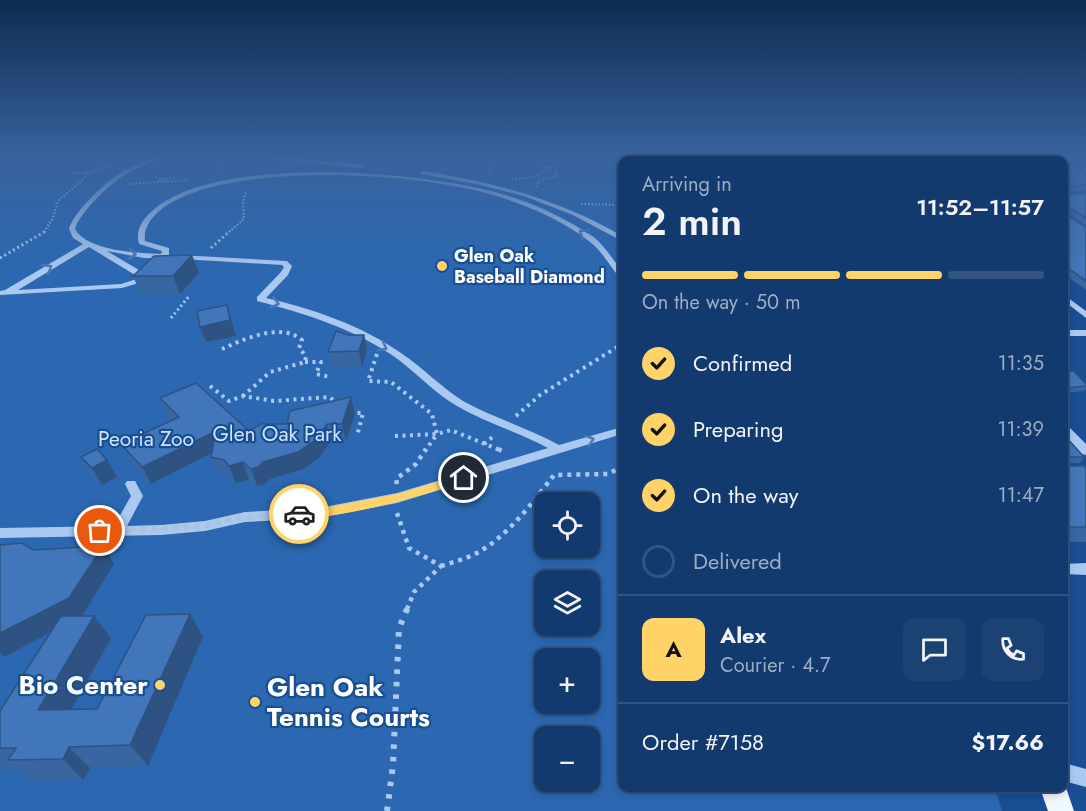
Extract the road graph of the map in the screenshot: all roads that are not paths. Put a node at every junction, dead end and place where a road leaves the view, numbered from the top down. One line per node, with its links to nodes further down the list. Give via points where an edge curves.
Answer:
1 (98, 195): 6 (street, via 73,223 74,234)
2 (187, 195): 7 (street, via 170,201 146,220 142,242 166,250)
3 (492, 195): 8 (street, one-way to 3, via 591,238 568,223)
4 (525, 195): 5 (street, via 586,217)
5 (618, 237)
6 (89, 244): 7 (street, one-way to 7, via 120,253); 9 (street, one-way to 6); 9 (street, via 146,278 122,286)
7 (164, 257): 16 (street, one-way to 16, via 284,264 288,266 285,273 260,299 331,320 395,354 451,398)
8 (618, 270)
9 (4, 292)
10 (1068, 300): 11 (street)
11 (1086, 315)
12 (1068, 333): 13 (street)
13 (1086, 333)
14 (618, 431): 16 (street, one-way to 14)
15 (1068, 432): 17 (street)
16 (558, 449): 19 (street, via 360,506 319,513 233,518 205,526)
17 (1086, 451)
18 (131, 484): 19 (street, via 137,496)
19 (118, 531): 20 (street)
20 (0, 533)
21 (1068, 569): 22 (street)
22 (1086, 569)
23 (1068, 773): 24 (street)
24 (1086, 778)
25 (1054, 792): 26 (main road)
26 (1061, 811)

